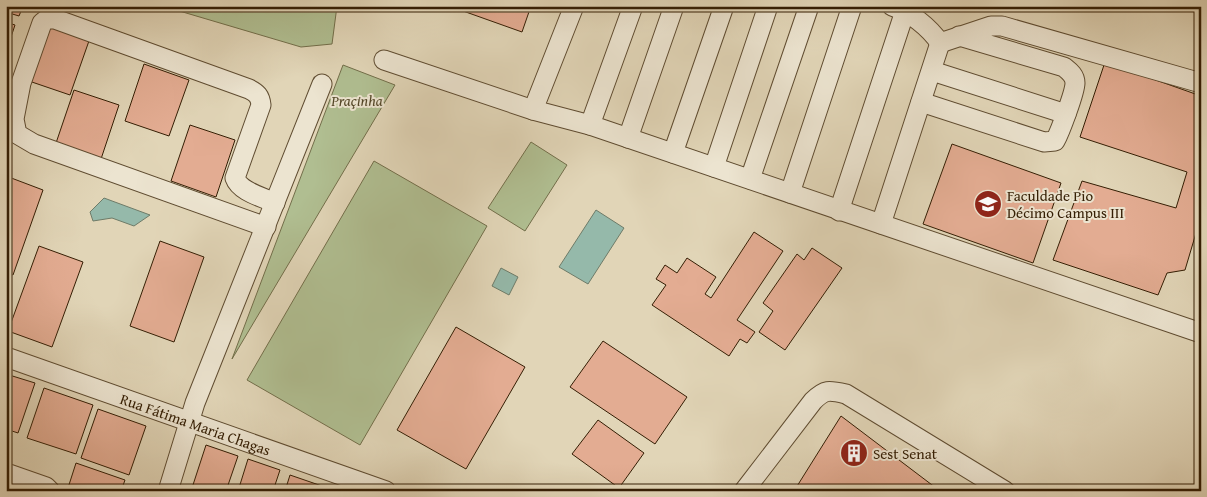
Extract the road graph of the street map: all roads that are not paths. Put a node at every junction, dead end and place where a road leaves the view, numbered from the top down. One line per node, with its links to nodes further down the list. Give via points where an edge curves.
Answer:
1 (574, 6): 16 (street)
2 (633, 6): 18 (street)
3 (674, 6): 19 (street)
4 (724, 6): 20 (street)
5 (768, 6): 21 (street)
6 (809, 6): 22 (street)
7 (852, 6): 23 (street)
8 (899, 8): 10 (street, via 931,32); 25 (street)
9 (959, 36): 10 (street); 14 (street, via 991,26 1008,27); 17 (street, via 1064,67 1075,82)
10 (940, 43): 12 (street)
11 (384, 60): 16 (street)
12 (932, 71): 15 (street); 17 (street)
13 (322, 84): 24 (street)
14 (1201, 84)
15 (921, 102): 17 (street, via 1044,142 1055,140); 26 (street)
16 (534, 110): 18 (street)
17 (1066, 114)
18 (590, 125): 19 (street)
19 (628, 138): 20 (street)
20 (673, 153): 21 (street)
21 (714, 168): 22 (street)
22 (750, 179): 23 (street)
23 (790, 193): 25 (street)
24 (275, 203): 27 (street); 27 (street, via 242,188 235,178 260,105 257,94 55,19 42,23 21,83 14,119 17,134 34,144)
25 (839, 210): 26 (street)
26 (881, 224): 28 (street)
27 (266, 227): 30 (street)
28 (1201, 333)
29 (6, 356): 30 (street, Rua Fátima Maria Chagas)
30 (189, 421): 33 (street); 34 (street, Rua Fátima Maria Chagas)
31 (6, 473): 32 (street)
32 (50, 491)
33 (168, 491)
34 (386, 491)
35 (744, 491): 36 (street, via 813,401 822,392 833,391 846,394)
36 (1005, 491)

